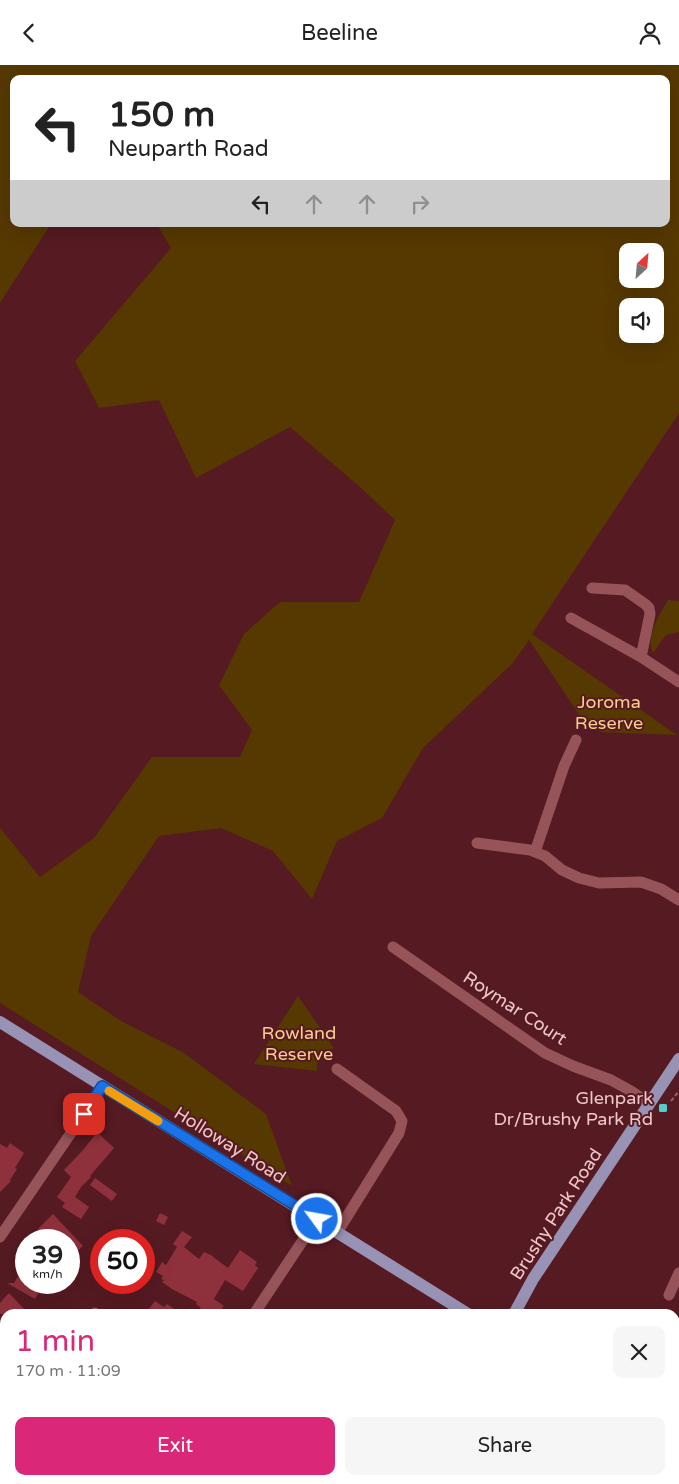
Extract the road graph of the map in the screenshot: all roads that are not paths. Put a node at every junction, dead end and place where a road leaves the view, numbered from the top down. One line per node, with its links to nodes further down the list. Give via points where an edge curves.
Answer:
1 (592, 588): 3 (street, via 625,591 649,608)
2 (571, 618): 3 (street)
3 (641, 657): 4 (street)
4 (679, 682)
5 (576, 740): 7 (street)
6 (477, 843): 7 (street)
7 (535, 852): 8 (street, via 579,878 599,883 641,882)
8 (679, 900)
9 (392, 947): 14 (street, Roymar Court, via 545,1053 610,1080)
10 (0, 1022): 13 (main road, Holloway Road)
11 (679, 1059): 14 (main road, Brushy Park Road)
12 (337, 1069): 16 (street, via 396,1111 402,1121 399,1133)
13 (102, 1086): 15 (main road, Holloway Road); 17 (street)
14 (650, 1103): 22 (main road, Brushy Park Road, via 533,1279)
15 (317, 1219): 16 (main road, Holloway Road); 20 (street)
16 (338, 1231): 21 (main road, Holloway Road)
17 (0, 1237)
18 (679, 1273): 19 (street)
19 (670, 1295)
20 (257, 1309)
21 (460, 1309)
22 (517, 1309)

